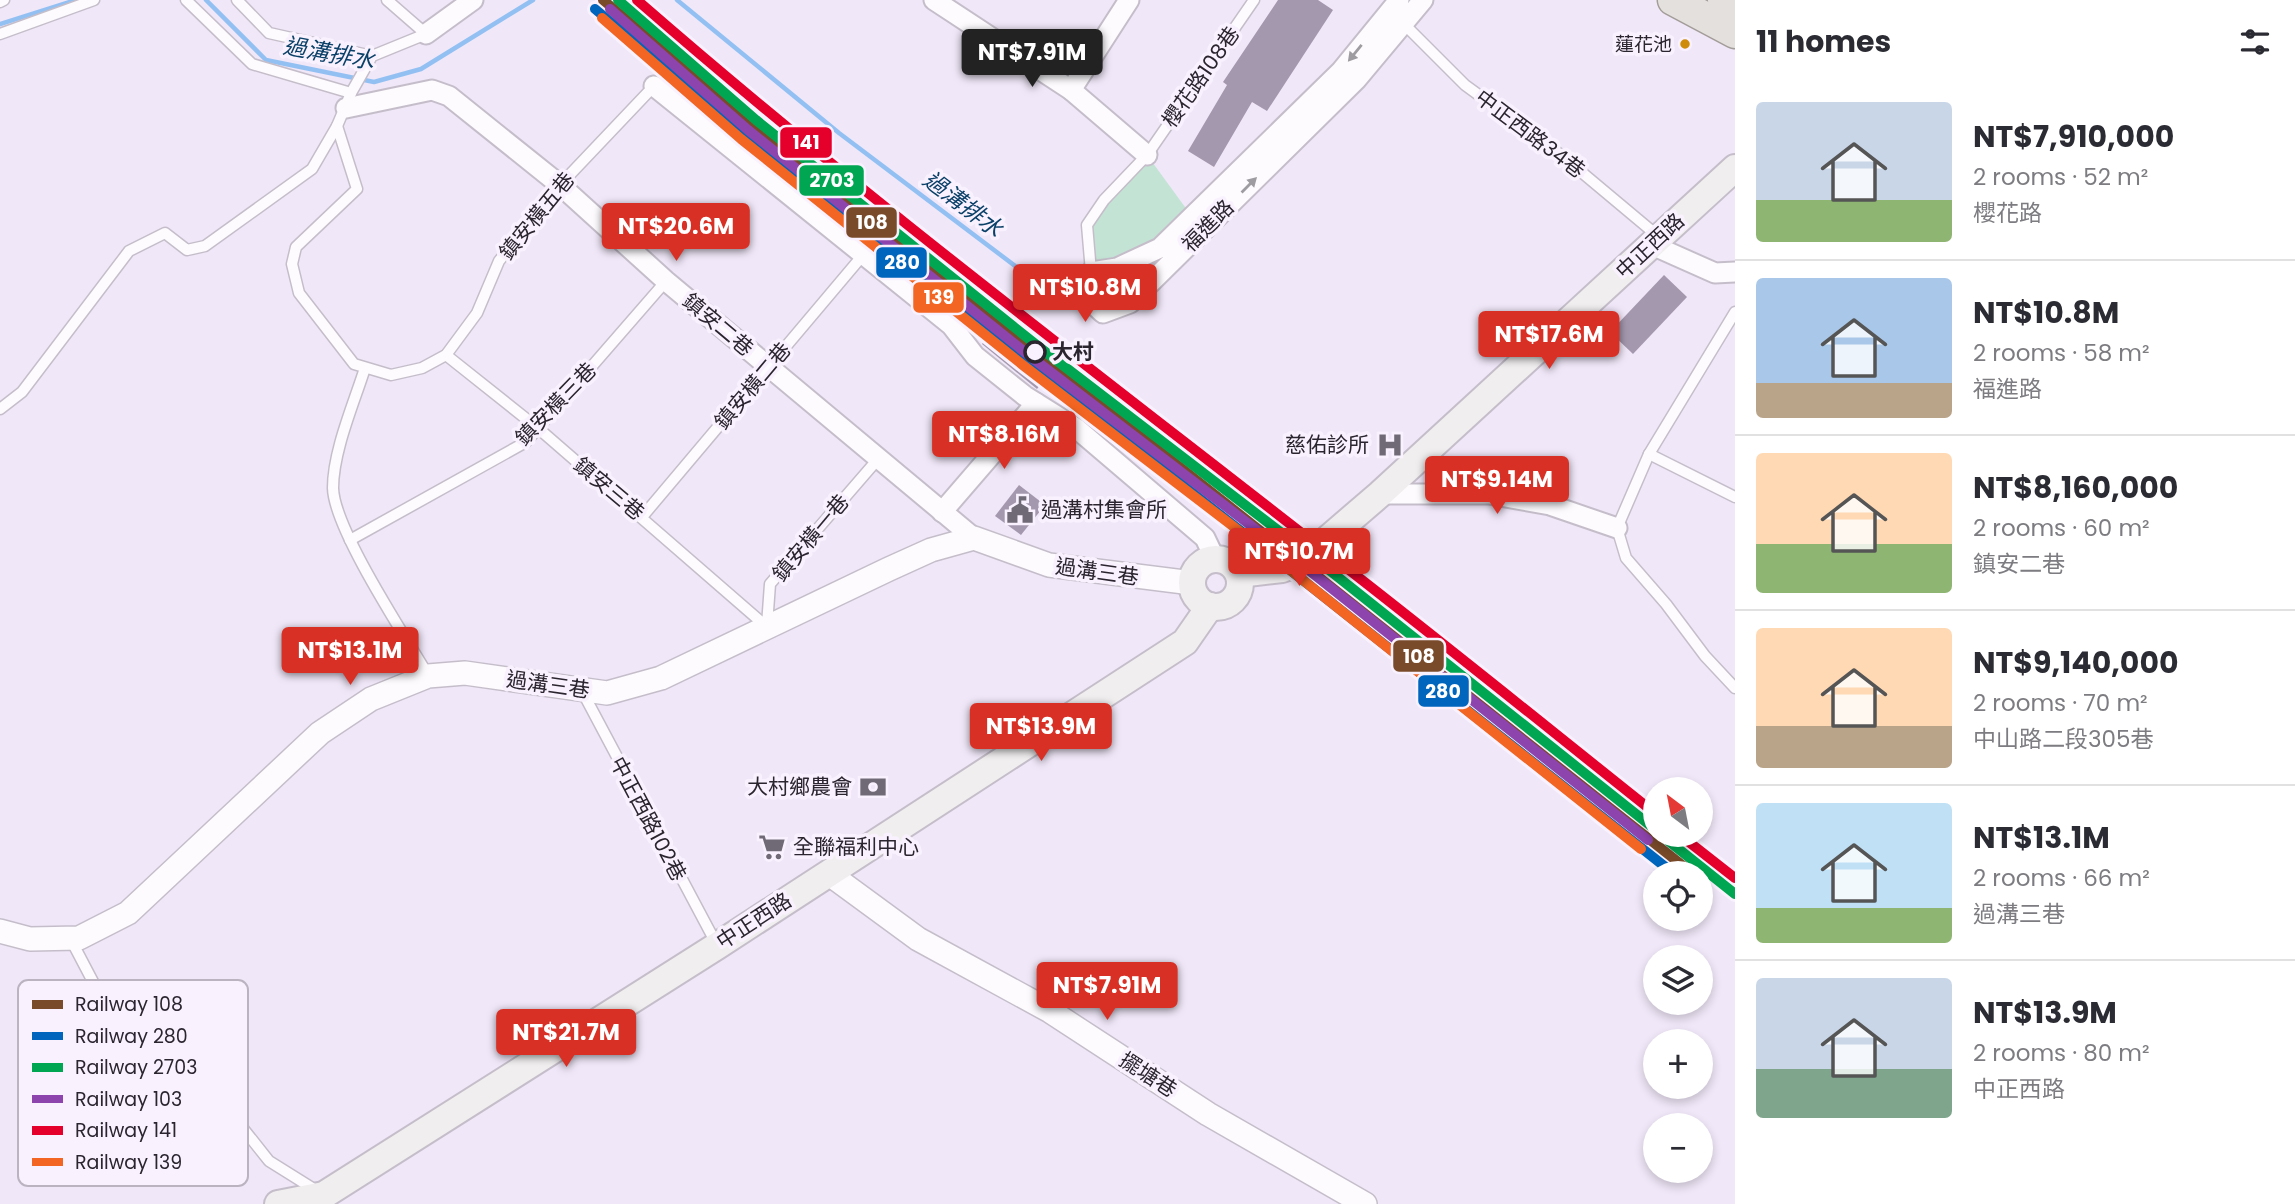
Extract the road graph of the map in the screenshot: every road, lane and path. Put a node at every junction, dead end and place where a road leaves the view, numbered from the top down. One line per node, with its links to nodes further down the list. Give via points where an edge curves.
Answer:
1 (94, 0): 16 (lane)
2 (187, 0): 21 (lane, via 252,64)
3 (237, 0): 18 (lane, via 269,33)
4 (387, 0): 17 (lane)
5 (472, 0): 17 (street)
6 (934, 0): 20 (street)
7 (1129, 0): 20 (street)
8 (1254, 0): 23 (lane, 櫻花路108巷)
9 (1399, 0): 28 (street, 福進路, one-way to 28, via 1341,71 1160,248 1117,268)
10 (1423, 0): 14 (street, 福進路)
11 (1673, 0): 15 (main road)
12 (1723, 0): 13 (main road)
13 (1735, 6)
14 (1405, 25): 26 (lane, 中正西路34巷, via 1465,85 1561,155); 28 (street, 福進路, one-way to 14, via 1088,299 1102,313 1130,303 1357,79)
15 (1735, 33)
16 (0, 34)
17 (426, 34): 18 (lane)
18 (372, 57): 21 (lane)
19 (654, 86): 25 (lane, 鎮安橫五巷); 27 (street)
20 (1071, 90): 23 (street)
21 (348, 100): 22 (lane); 25 (street, 鎮安二巷, via 432,90 449,96)
22 (337, 126): 34 (lane, via 357,189 296,247 292,264 299,293 354,364); 36 (lane, via 312,169 205,246 187,250 164,233 129,251 22,392)
23 (1147, 155): 28 (lane, 櫻花路108巷, via 1087,225)
24 (1735, 168): 26 (main road, 中正西路)
25 (560, 185): 30 (street, 鎮安二巷); 32 (lane, 鎮安橫五巷, via 499,261 477,313)
26 (1656, 241): 29 (street, via 1715,273); 40 (main road, 中正西路)
27 (863, 255): 33 (lane, 鎮安橫二巷); 35 (street, via 951,325 975,356)
28 (1091, 272)
29 (1735, 272)
30 (666, 281): 33 (street, 鎮安二巷); 37 (lane, 鎮安橫三巷)
31 (1735, 312): 38 (lane)
32 (446, 355): 34 (lane, 鎮安橫五巷, via 422,368 391,375); 37 (lane, 鎮安三巷)
33 (769, 367): 39 (street, 鎮安二巷); 43 (lane, 鎮安橫二巷)
34 (365, 368): 46 (lane, via 342,440 333,489)
35 (1036, 403): 42 (street); 47 (street, via 1076,428 1205,538)
36 (0, 409)
37 (539, 429): 43 (lane, 鎮安三巷); 46 (lane, 鎮安橫三巷, via 526,442)
38 (1649, 454): 41 (lane); 44 (lane)
39 (878, 459): 42 (street, 鎮安二巷); 51 (lane, 鎮安橫一巷, via 770,584)
40 (1380, 494): 44 (street, via 1489,494 1550,505); 48 (main road, 中正西路, via 1301,562)
41 (1735, 497)
42 (942, 512): 45 (street, 鎮安二巷)
43 (642, 517): 51 (lane, 鎮安三巷)
44 (1617, 528): 53 (lane, via 1626,558)
45 (974, 538): 49 (street, 過溝三巷, via 1049,565); 51 (street, 過溝三巷, via 920,555)
46 (350, 540): 52 (lane)
47 (1215, 559): 48 (main road, via 1230,563); 49 (main road, via 1202,564)
48 (1239, 574): 50 (main road, 中正西路, via 1240,589 1232,601)
49 (1192, 583): 50 (main road, via 1197,597)
50 (1210, 606): 55 (main road, 中正西路, via 1185,642)
51 (767, 628): 54 (street, 過溝三巷, via 661,678 607,693)
52 (428, 676): 54 (street, 過溝三巷, via 466,673); 57 (street, 過溝三巷, via 371,699 320,733 128,913 79,938)
53 (1735, 688)
54 (582, 691): 58 (lane, 中正西路102巷)
55 (828, 873): 58 (main road, 中正西路); 63 (street, 擺塘巷, via 918,939 1050,1011 1208,1114)
56 (0, 931): 57 (street, 過溝三巷, via 30,939)
57 (70, 938): 59 (lane)
58 (717, 946): 61 (main road, 中正西路)
59 (92, 980)
60 (248, 1134): 61 (lane, via 270,1161)
61 (326, 1199): 62 (main road, 中正西路)
62 (278, 1204)
63 (1365, 1204)

